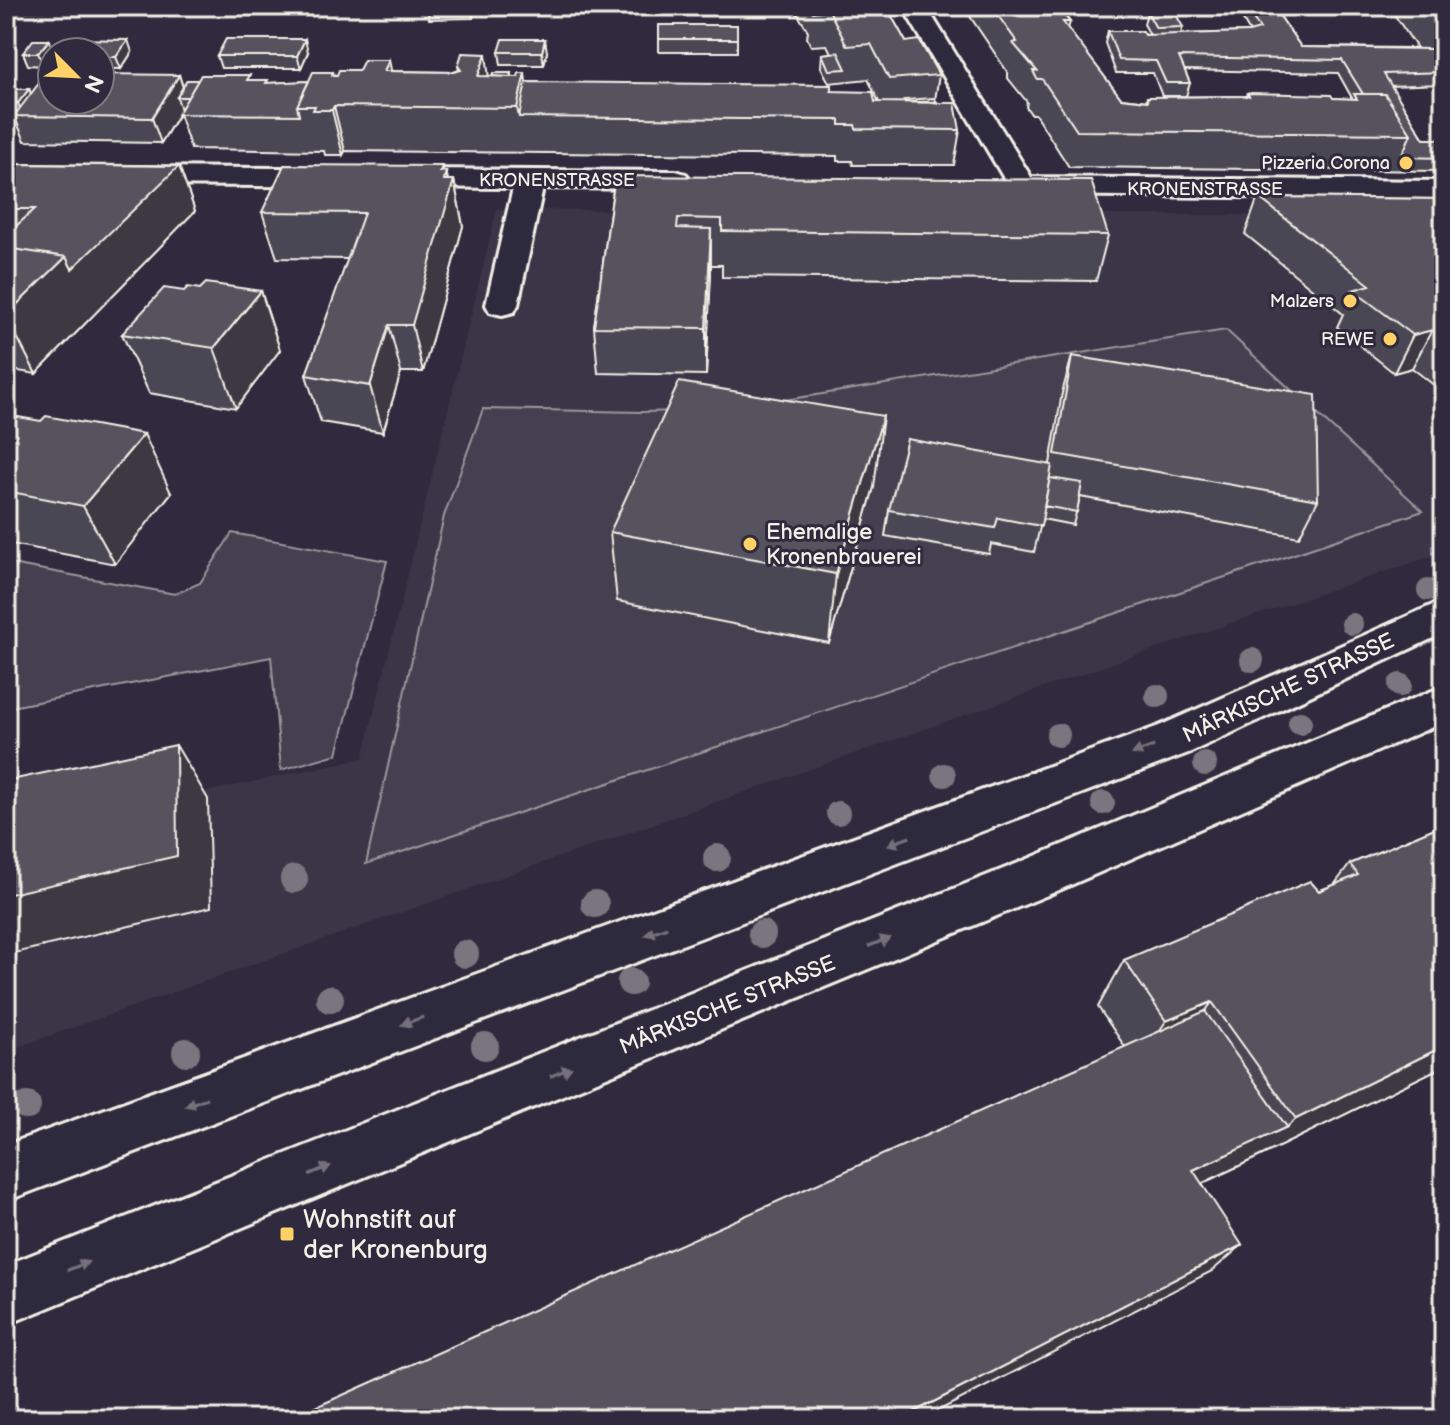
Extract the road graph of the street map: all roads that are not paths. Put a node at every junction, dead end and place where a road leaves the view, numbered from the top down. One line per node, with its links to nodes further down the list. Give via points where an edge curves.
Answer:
1 (914, 6): 6 (main road)
2 (515, 170): 3 (main road, KRONENSTRASSE); 4 (main road, KRONENSTRASSE); 8 (main road)
3 (6, 175)
4 (708, 181)
5 (991, 185): 6 (main road, KRONENSTRASSE)
6 (1022, 186): 7 (main road, KRONENSTRASSE)
7 (1444, 190)
8 (502, 305)
9 (1444, 615): 11 (main road, MÄRKISCHE STRASSE, one-way to 11, via 1175,739)
10 (1444, 703): 12 (main road, MÄRKISCHE STRASSE, one-way to 10, via 1018,885)
11 (6, 1173)
12 (6, 1295)

